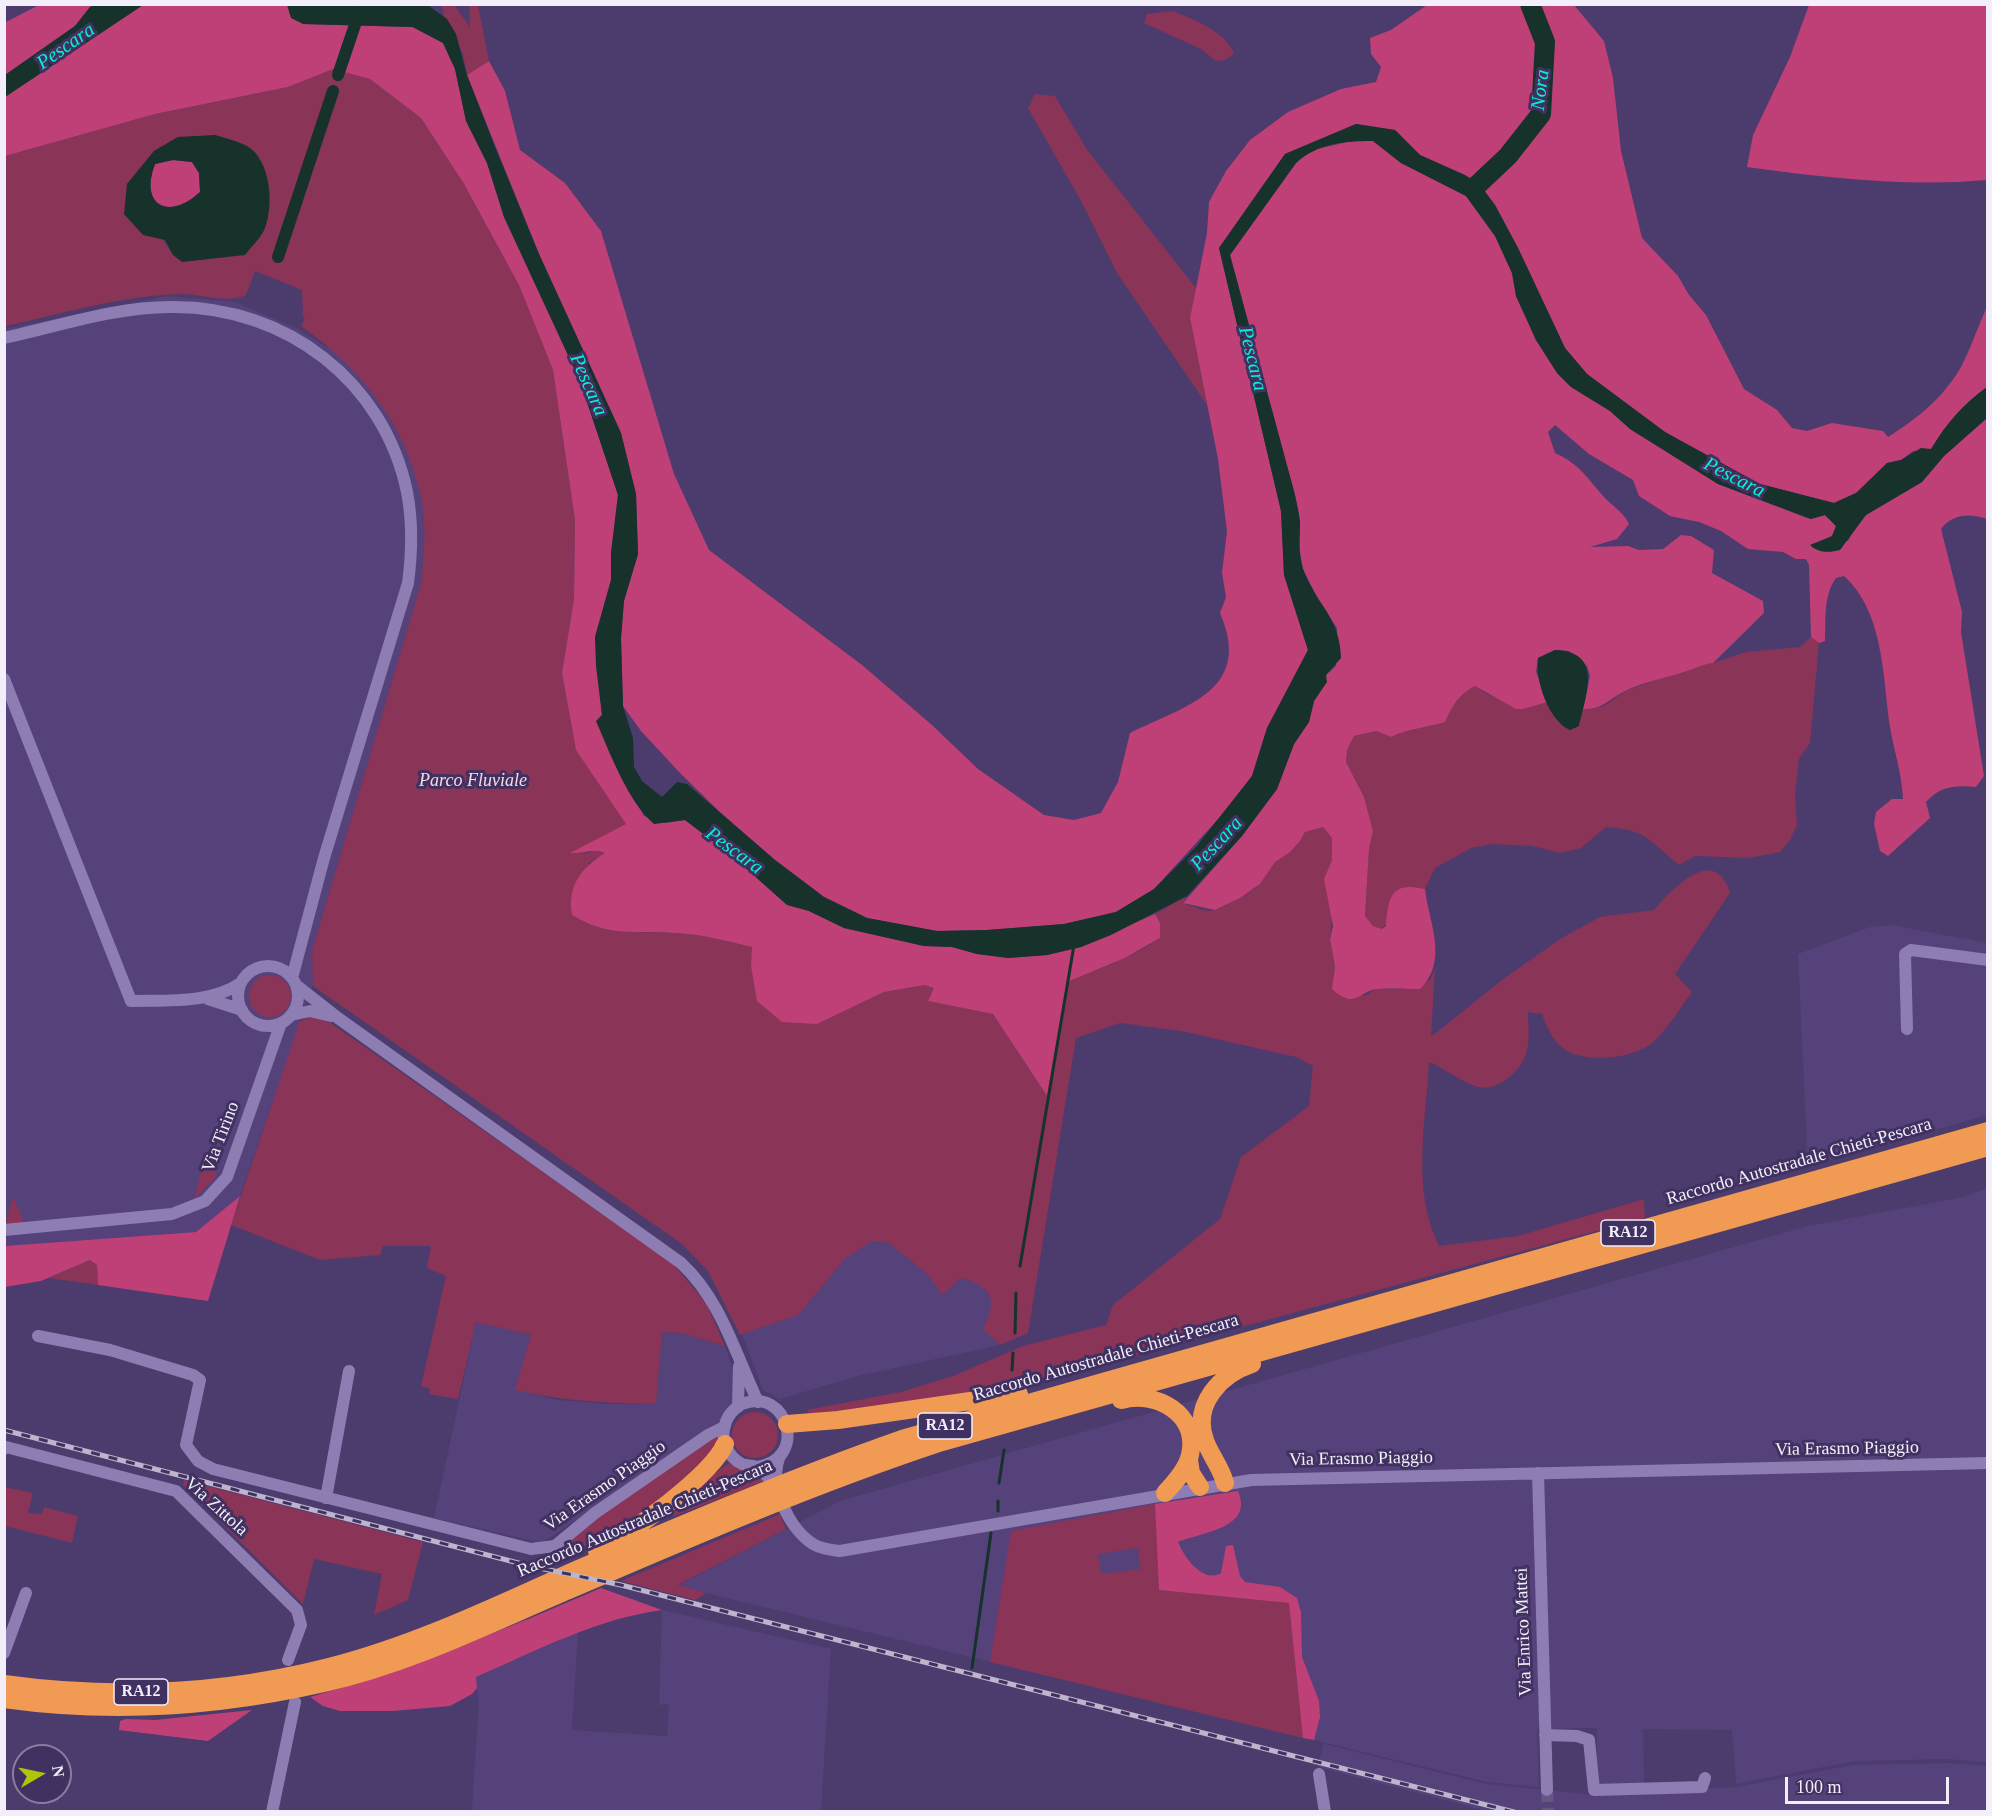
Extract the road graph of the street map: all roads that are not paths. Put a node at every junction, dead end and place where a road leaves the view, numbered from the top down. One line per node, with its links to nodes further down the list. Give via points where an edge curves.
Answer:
1 (4, 338): 4 (street, via 135,309 173,307 237,313 298,339 332,363 370,406 393,447 407,493 412,545 408,583 324,858)
2 (4, 679): 6 (street, via 131,1001)
3 (1988, 960): 11 (street, via 1911,950 1905,954)
4 (294, 981): 5 (street, via 286,972 269,966 253,970); 8 (street, via 298,1000); 9 (street)
5 (241, 983): 6 (street, via 223,994); 7 (street)
6 (204, 998): 7 (street)
7 (242, 1010): 10 (street, via 250,1020 262,1025)
8 (291, 1015): 9 (street, via 318,1012); 10 (street)
9 (338, 1018): 17 (street, via 681,1263 715,1304)
10 (281, 1023): 14 (street, Via Tirino, via 227,1177 205,1201 172,1214)
11 (1907, 1029)
12 (1988, 1131): 19 (highway, Raccordo Autostradale Chieti-Pescara / RA12)
13 (1988, 1147): 16 (highway, Raccordo Autostradale Chieti-Pescara / RA12)
14 (4, 1230)
15 (38, 1336): 36 (street, Via Erasmo Piaggio, via 110,1350 193,1375 200,1380 186,1445 198,1461 213,1469)
16 (1310, 1337): 22 (highway, Raccordo Autostradale Chieti-Pescara / RA12); 32 (highway, via 1301,1351 1233,1371 1210,1394 1202,1417 1203,1432)
17 (738, 1356): 20 (street); 21 (street)
18 (349, 1371): 36 (street)
19 (1082, 1386): 23 (highway, via 1065,1383 999,1398); 31 (highway, Raccordo Autostradale Chieti-Pescara / RA12, via 902,1439)
20 (758, 1401): 21 (street); 23 (street, via 777,1410)
21 (738, 1407): 24 (street, via 729,1416)
22 (1056, 1409): 27 (highway, via 1074,1413 1137,1397 1161,1401 1176,1411 1186,1425 1191,1439); 31 (highway, Raccordo Autostradale Chieti-Pescara / RA12)
23 (786, 1424): 26 (street, via 788,1437)
24 (724, 1436): 29 (street, via 736,1460); 36 (street, Via Erasmo Piaggio, via 708,1435 595,1513 555,1546 544,1549); 37 (highway, via 720,1456 711,1466 621,1537)
25 (4, 1449): 40 (street, Via Zittola, via 176,1491 297,1610 301,1625)
26 (780, 1456): 29 (street); 33 (street, Via Erasmo Piaggio)
27 (1189, 1460): 34 (highway, via 1193,1478); 35 (highway)
28 (1988, 1463): 30 (street, Via Erasmo Piaggio)
29 (755, 1467): 33 (street, Via Erasmo Piaggio)
30 (1538, 1473): 32 (street, Via Erasmo Piaggio); 44 (street, Via Enrico Mattei)
31 (812, 1479): 37 (highway, Raccordo Autostradale Chieti-Pescara / RA12)
32 (1225, 1483): 34 (street, Via Erasmo Piaggio)
33 (777, 1486): 35 (street, Via Erasmo Piaggio, via 793,1522 806,1538 820,1547 840,1551)
34 (1200, 1487): 35 (street, Via Erasmo Piaggio)
35 (1165, 1494)
36 (326, 1498)
37 (608, 1559): 41 (highway, Raccordo Autostradale Chieti-Pescara / RA12); 41 (highway, Raccordo Autostradale Chieti-Pescara / RA12, via 553,1597 418,1654)
38 (26, 1593): 39 (street)
39 (4, 1653)
40 (288, 1660)
41 (321, 1676): 42 (highway, Raccordo Autostradale Chieti-Pescara / RA12, via 188,1690); 42 (highway, Raccordo Autostradale Chieti-Pescara / RA12, via 236,1699 129,1707)
42 (10, 1692)
43 (295, 1702): 48 (street)
44 (1545, 1735): 46 (street, via 1588,1740 1594,1790 1702,1787); 47 (street, Via Enrico Mattei)
45 (1319, 1774): 49 (street)
46 (1705, 1778)
47 (1547, 1790)
48 (272, 1812)
49 (1325, 1812)

